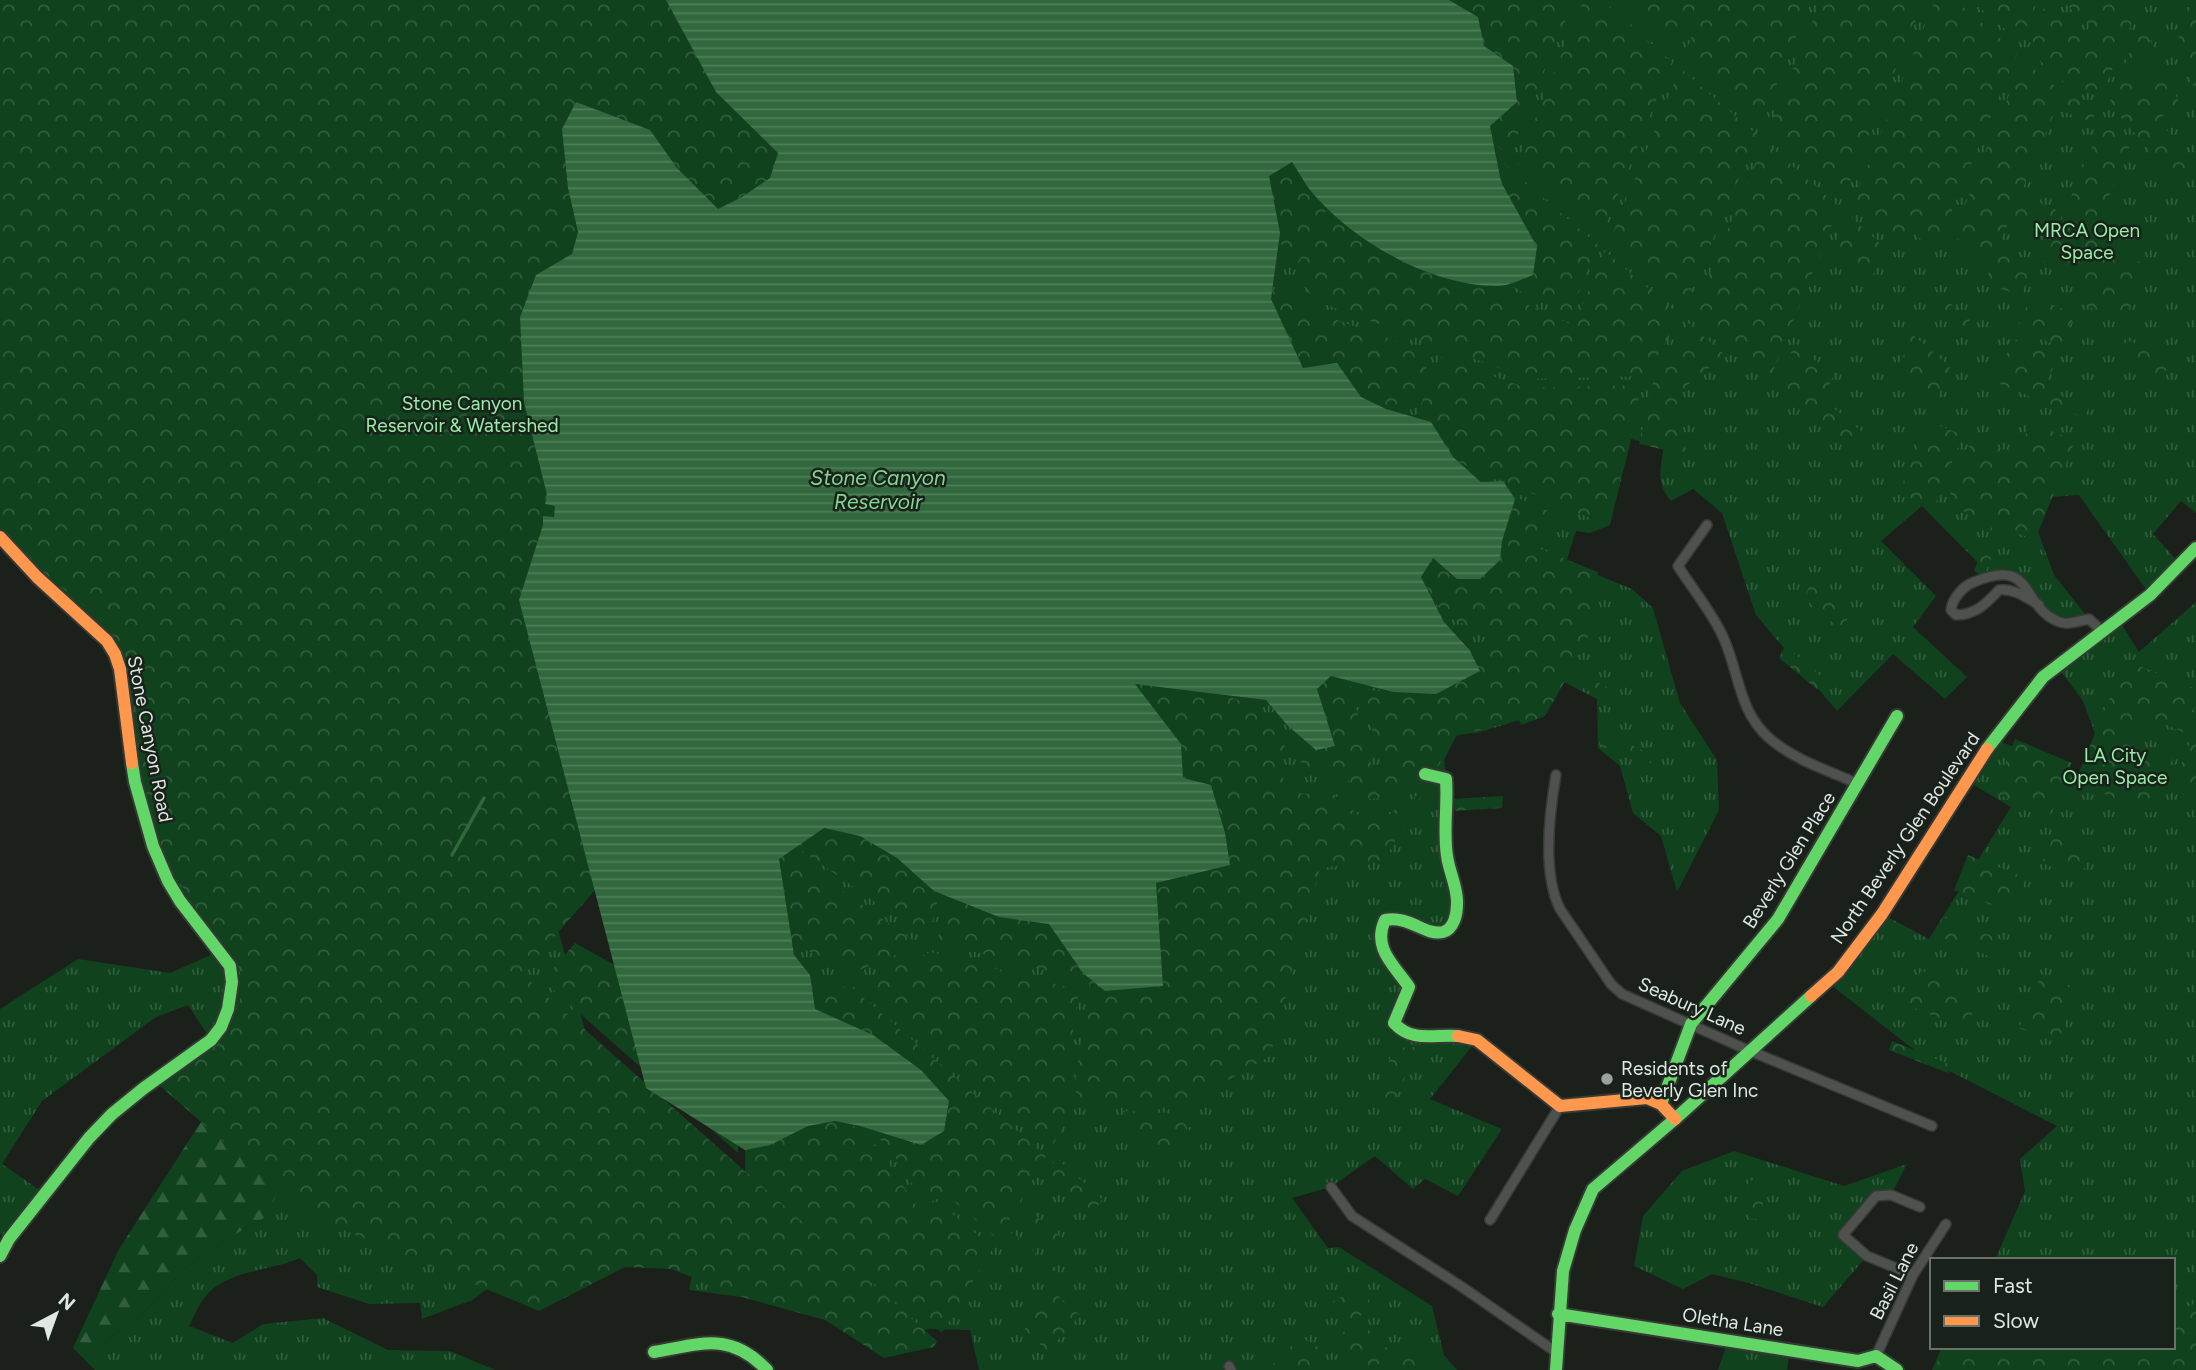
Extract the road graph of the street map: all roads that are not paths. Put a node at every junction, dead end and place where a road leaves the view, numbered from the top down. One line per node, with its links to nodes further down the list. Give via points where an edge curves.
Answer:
1 (1707, 525): 9 (street, via 1678,566 1726,641 1745,706 1769,738)
2 (0, 537): 20 (street, Stone Canyon Road, via 115,654 135,782 153,846 180,901 230,966 232,982 228,1009 211,1040 144,1088 97,1130 54,1180)
3 (2196, 548): 5 (street, North Beverly Glen Boulevard, via 2151,595)
4 (2039, 605): 4 (street, via 2028,588 2005,574 1969,584 1951,610 1956,615 1975,612 2003,589); 5 (street, via 2056,621 2067,624 2089,619)
5 (2102, 631): 11 (street, North Beverly Glen Boulevard, via 2043,677 1994,739 1882,914 1838,972)
6 (1897, 716): 9 (street, Beverly Glen Place)
7 (1424, 774): 13 (street, via 1446,779 1446,851 1458,904 1447,930 1439,932 1395,917 1385,920 1378,931 1380,946 1409,987 1394,1023 1411,1035 1477,1040)
8 (1556, 775): 10 (street, Seabury Lane, via 1549,838 1552,886 1560,909 1622,994)
9 (1859, 784): 10 (street, Beverly Glen Place, via 1778,919)
10 (1691, 1024): 11 (street, Seabury Lane); 12 (street, Beverly Glen Place)
11 (1750, 1051): 14 (street, North Beverly Glen Boulevard); 15 (street, Seabury Lane)
12 (1661, 1104): 13 (street, via 1630,1098); 14 (street)
13 (1560, 1106): 18 (street)
14 (1675, 1119): 22 (street, North Beverly Glen Boulevard, via 1593,1189 1563,1270)
15 (1932, 1126)
16 (1331, 1188): 24 (street, via 1352,1216)
17 (1920, 1207): 21 (street, via 1891,1195 1876,1196 1843,1235 1867,1256)
18 (1490, 1220)
19 (1946, 1224): 21 (street, Basil Lane)
20 (0, 1256)
21 (1913, 1275): 25 (street, Basil Lane)
22 (1559, 1314): 24 (street, North Beverly Glen Boulevard); 25 (street, Oletha Lane, via 1858,1362)
23 (654, 1352): 26 (street, via 721,1342 741,1346)
24 (1556, 1352): 27 (street, North Beverly Glen Boulevard)
25 (1876, 1356): 28 (street)
26 (767, 1370)
27 (1556, 1370)
28 (1897, 1370)

